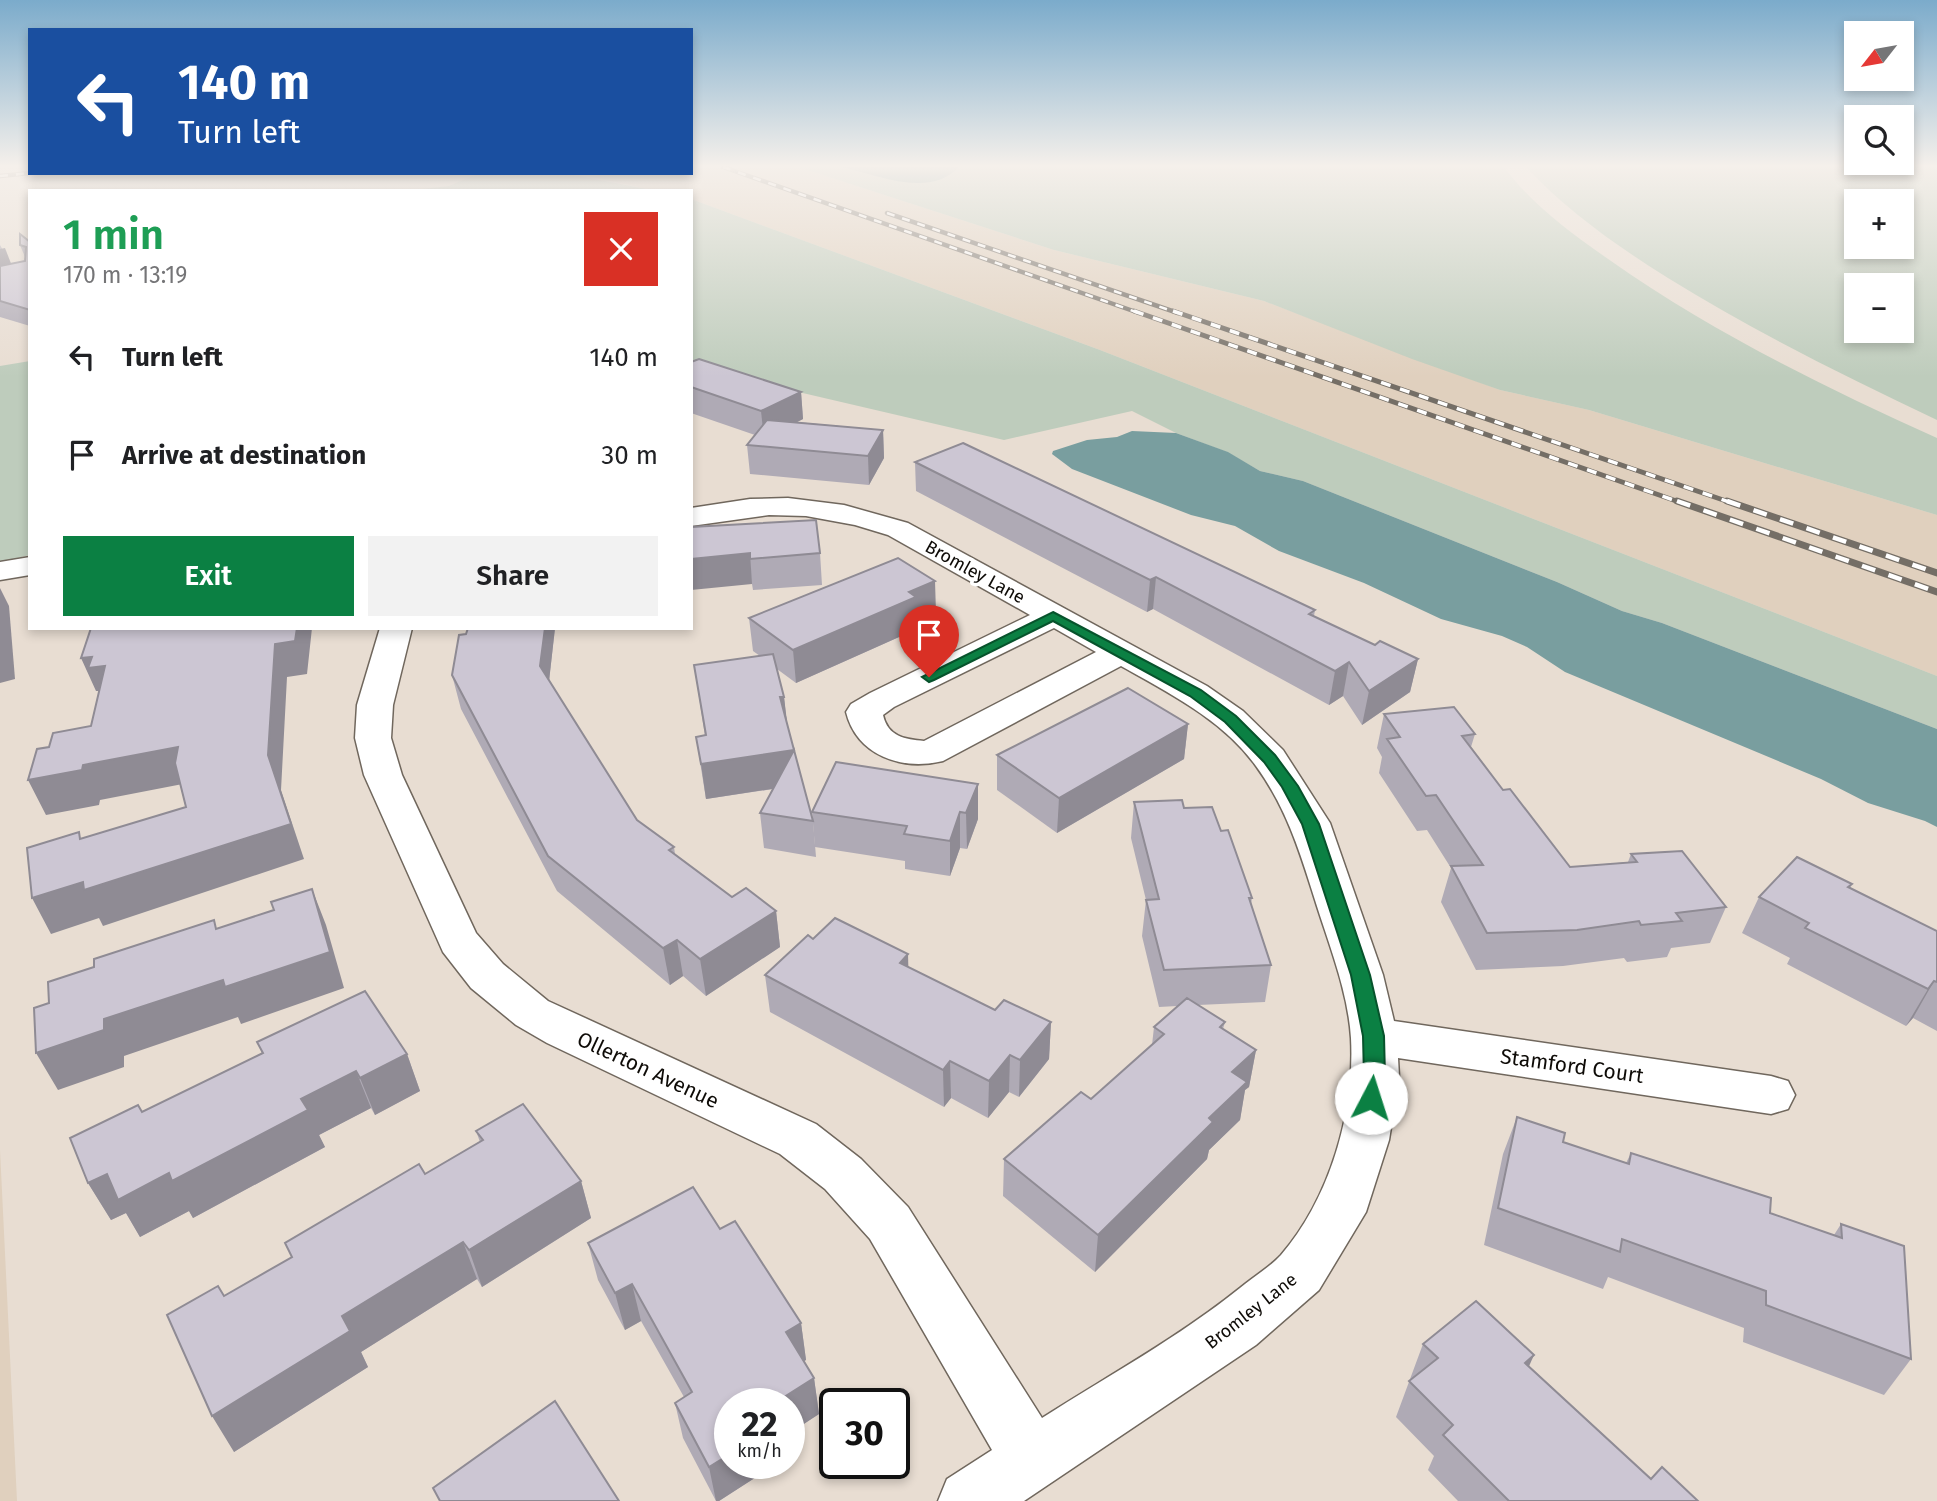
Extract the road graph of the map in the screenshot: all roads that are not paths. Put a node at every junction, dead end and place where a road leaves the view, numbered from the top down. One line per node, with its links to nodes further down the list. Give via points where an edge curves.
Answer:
1 (693, 514): 4 (street, Bromley Lane, via 787,506 867,518 898,529)
2 (28, 566): 3 (street)
3 (0, 571)
4 (1053, 616): 6 (street, Bromley Lane); 6 (street, via 882,701 864,712 868,728 888,748 930,753)
5 (395, 630): 9 (street, Ollerton Avenue, via 375,705 373,738 383,775 458,941 487,976 532,1013 797,1139 843,1174 889,1223)
6 (1120, 653): 7 (street, Bromley Lane, via 1195,693 1230,719 1270,758 1290,786 1311,824 1361,975)
7 (1374, 1036): 8 (street, Stamford Court); 9 (street, Bromley Lane, via 1375,1077 1364,1140 1340,1212 1300,1273 1236,1326)
8 (1771, 1095)
9 (1032, 1459): 10 (street, Bromley Lane)
10 (969, 1501)

